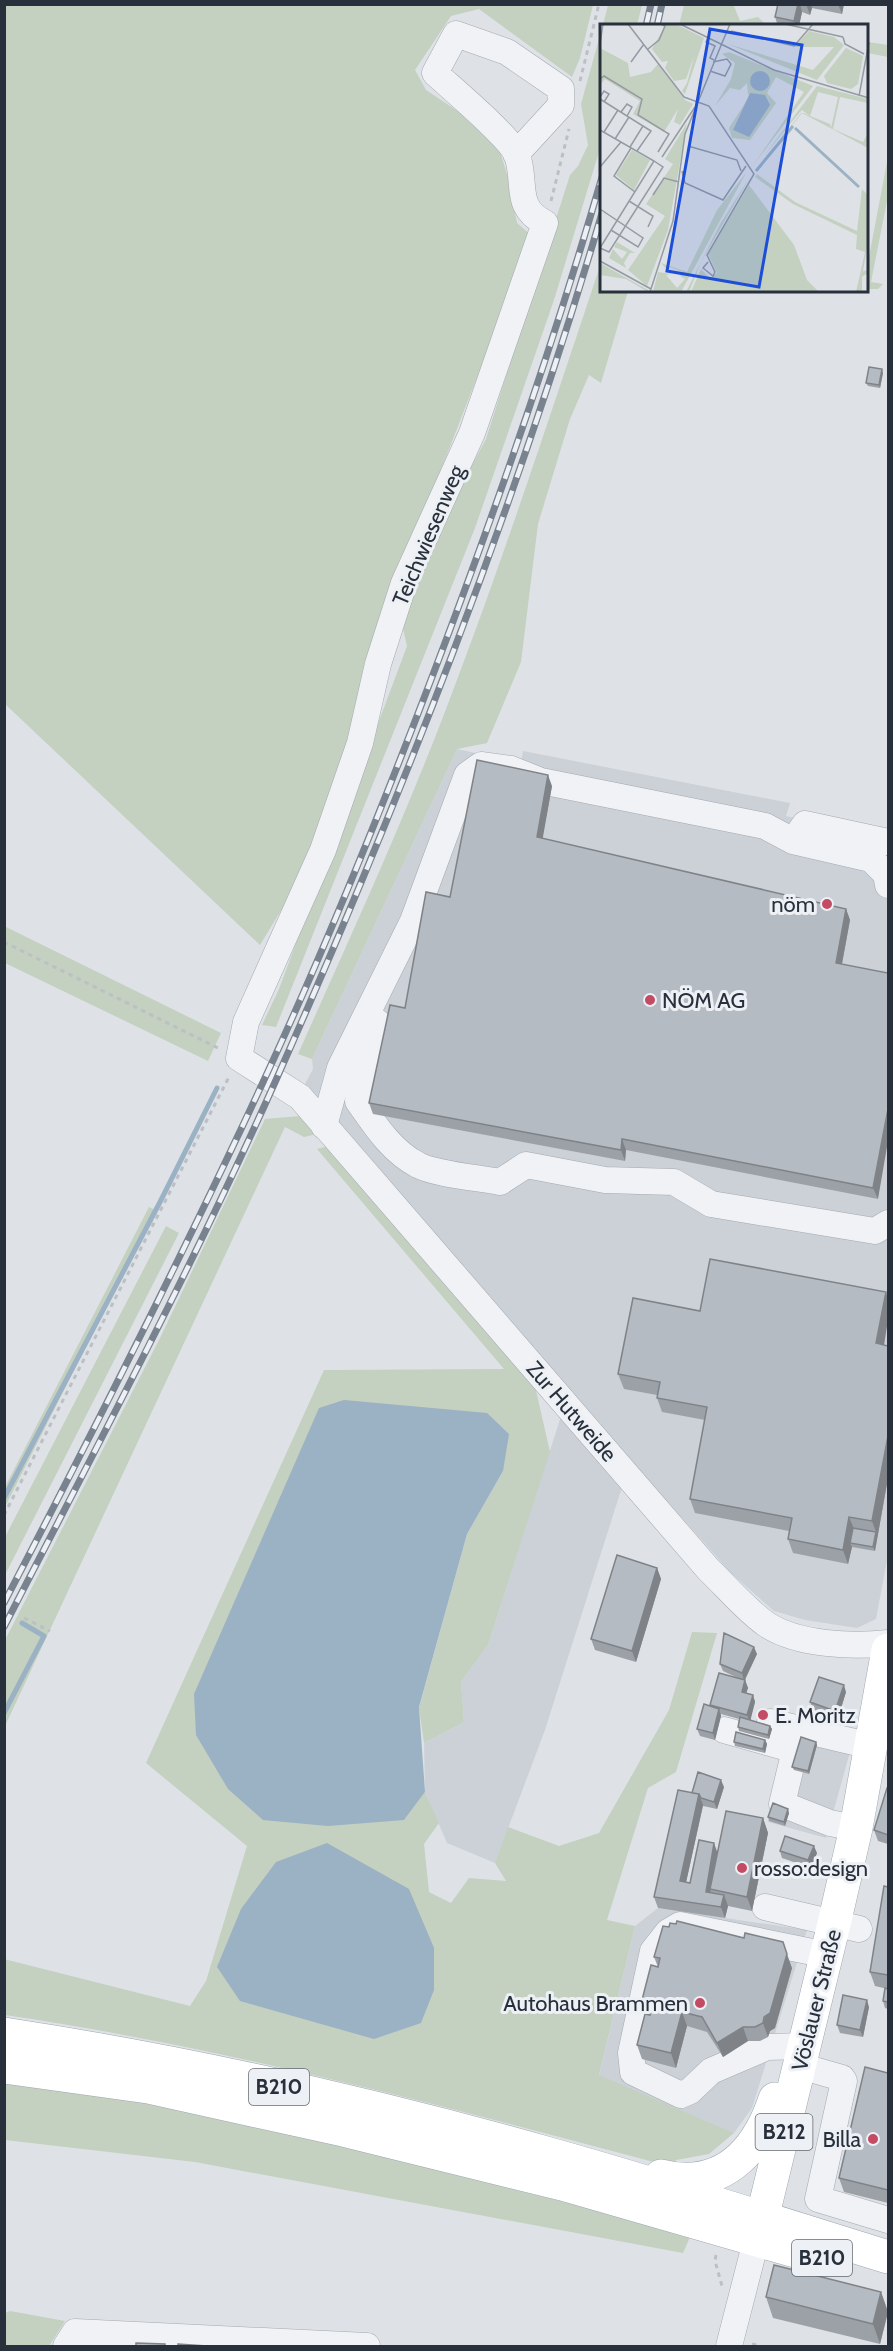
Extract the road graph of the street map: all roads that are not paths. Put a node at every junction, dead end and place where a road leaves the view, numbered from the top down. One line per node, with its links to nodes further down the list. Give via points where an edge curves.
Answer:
1 (516, 154): 1 (street, via 435,73 456,34 507,52 561,89 561,105); 7 (street, Teichwiesenweg, via 524,202 532,217 545,223 472,433 404,584 378,664 360,743 327,839 246,1022)
2 (793, 841): 3 (street, via 805,824); 4 (street, via 808,835); 5 (street, via 871,858 886,874); 6 (street, via 765,826 541,781 510,769 481,765 467,775)
3 (888, 842)
4 (888, 853)
5 (888, 885)
6 (412, 921): 8 (street, via 340,1068); 9 (street, via 402,977 371,1033 358,1101 400,1153 420,1167 500,1182 526,1166 605,1180 674,1182 711,1204 875,1231)
7 (239, 1058): 8 (street, Zur Hutweide, via 300,1097)
8 (324, 1126): 10 (street, Zur Hutweide, via 709,1570 767,1624 793,1636 854,1646)
9 (888, 1223)
10 (888, 1643)
11 (888, 1650): 14 (main road, Vöslauer Straße / B212)
12 (770, 1722): 14 (street)
13 (724, 1730): 15 (street, via 795,1750 782,1804 830,1823)
14 (871, 1746): 15 (main road, Vöslauer Straße / B212)
15 (856, 1828): 17 (main road, Vöslauer Straße / B212)
16 (765, 1908): 17 (street)
17 (840, 1936): 19 (main road, Vöslauer Straße / B212); 19 (street, via 681,1925 668,1932 653,1951 631,2053 633,2072 681,2094 690,2091 711,2071 767,2047)
18 (4, 2034): 21 (main road, B210, via 222,2074 453,2127)
19 (802, 2056): 21 (main road, B210, via 782,2077 759,2138 740,2160 723,2171 699,2180 674,2179 589,2158); 22 (street, via 852,2074 844,2081 818,2199); 23 (main road, Vöslauer Straße / B212)
20 (4, 2067): 23 (main road, B210, via 148,2087 562,2184 723,2232)
21 (550, 2154): 23 (main road, B210)
22 (888, 2220)
23 (759, 2230): 24 (main road, B210); 25 (main road, B210); 27 (street, Vöslauer Straße)
24 (888, 2257)
25 (888, 2276)
26 (70, 2339): 28 (street)
27 (741, 2345)
28 (367, 2346)

